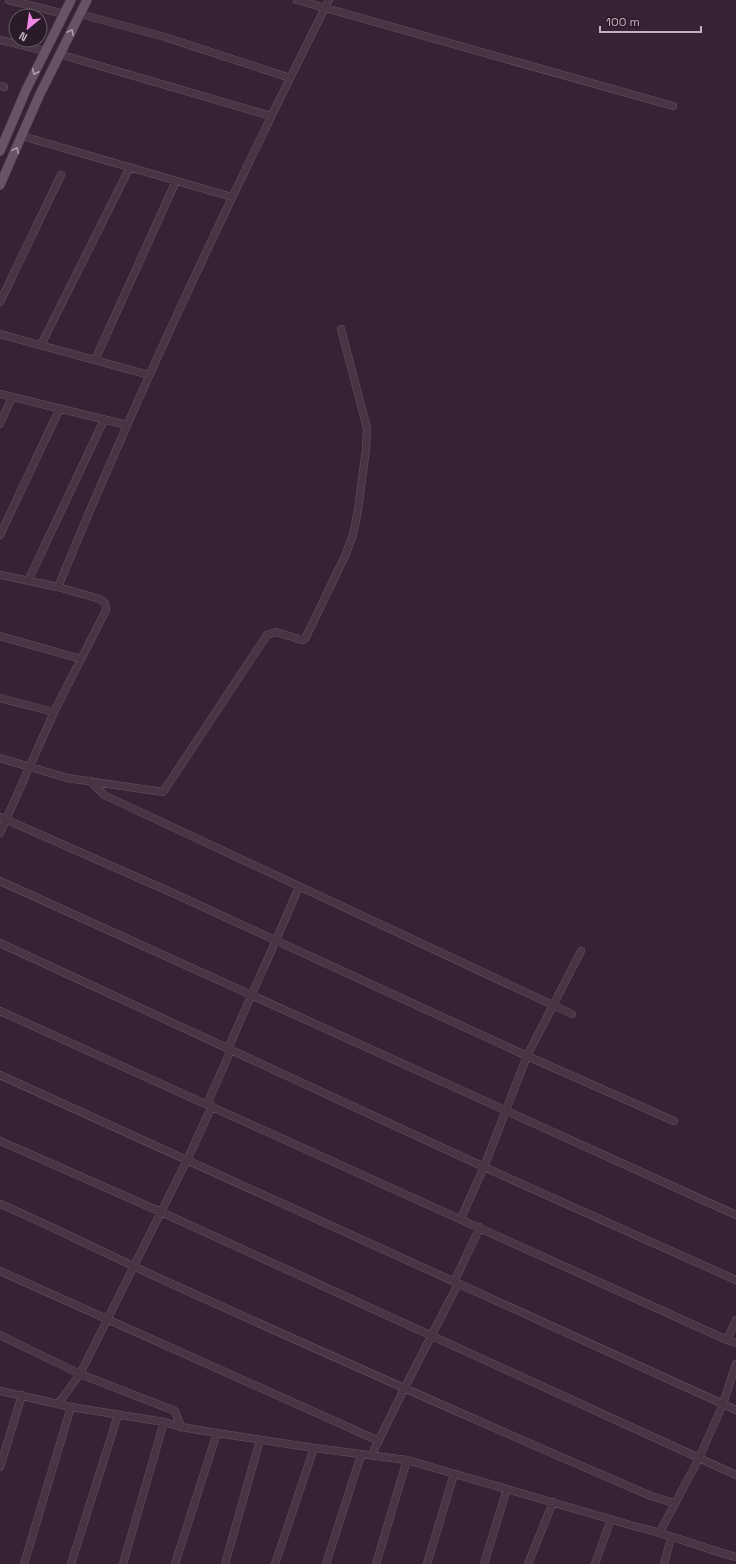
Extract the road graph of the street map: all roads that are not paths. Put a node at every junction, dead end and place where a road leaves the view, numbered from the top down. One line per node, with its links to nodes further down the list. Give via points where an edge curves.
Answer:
1 (9, 0): 7 (street)
2 (71, 0): 7 (main road)
3 (87, 0): 8 (main road)
4 (297, 0): 6 (street)
5 (329, 0): 6 (street)
6 (325, 8): 12 (street); 13 (street)
7 (64, 14): 10 (main road)
8 (80, 14): 11 (main road, one-way to 8); 12 (street, via 166,37)
9 (0, 40): 10 (street)
10 (45, 51): 15 (main road, one-way to 15)
11 (59, 54): 14 (street); 16 (main road)
12 (290, 78): 14 (street)
13 (673, 106)
14 (271, 116): 22 (street)
15 (4, 131): 17 (main road)
16 (22, 136): 18 (street); 21 (main road, one-way to 16)
17 (0, 151)
18 (130, 168): 20 (street); 26 (street)
19 (61, 175): 23 (street)
20 (176, 181): 22 (street); 27 (street)
21 (0, 185)
22 (232, 197): 28 (street)
23 (0, 302)
24 (341, 329): 45 (street, via 367,428 366,449 353,535 346,556 305,639 276,632 267,635 163,792)
25 (0, 334): 26 (street)
26 (41, 345): 27 (street)
27 (95, 360): 28 (street)
28 (149, 374): 34 (street)
29 (0, 394): 30 (street)
30 (12, 397): 31 (street); 33 (street)
31 (60, 408): 32 (street); 35 (street)
32 (104, 420): 34 (street); 37 (street)
33 (0, 424)
34 (127, 425): 38 (street)
35 (0, 534)
36 (0, 575): 37 (street)
37 (28, 581): 38 (street)
38 (58, 587): 40 (street, via 100,599 105,603 106,610)
39 (0, 636): 40 (street)
40 (81, 659): 42 (street)
41 (0, 698): 42 (street)
42 (54, 712): 44 (street)
43 (0, 758): 44 (street)
44 (31, 766): 45 (street, via 68,778); 46 (street)
45 (90, 781): 49 (street, via 104,795)
46 (3, 817): 47 (street); 50 (street)
47 (0, 833)
48 (0, 882): 53 (street)
49 (299, 886): 50 (street); 54 (street)
50 (277, 940): 53 (street); 58 (street)
51 (0, 943): 57 (street)
52 (581, 951): 54 (street)
53 (251, 995): 57 (street); 61 (street)
54 (552, 1005): 56 (street); 58 (street)
55 (0, 1011): 60 (street)
56 (572, 1014)
57 (230, 1049): 60 (street); 65 (street)
58 (527, 1056): 61 (street); 62 (street)
59 (0, 1075): 64 (street)
60 (210, 1105): 64 (street); 69 (street)
61 (506, 1110): 65 (street); 68 (street)
62 (674, 1121)
63 (0, 1141): 67 (street)
64 (187, 1160): 67 (street); 74 (street)
65 (484, 1167): 69 (street); 73 (street)
66 (0, 1204): 71 (street)
67 (161, 1212): 71 (street); 78 (street)
68 (736, 1215)
69 (461, 1218): 70 (street)
70 (480, 1227): 74 (street); 79 (street)
71 (133, 1266): 75 (street); 83 (street)
72 (0, 1271): 75 (street)
73 (736, 1280)
74 (456, 1283): 78 (street); 87 (street)
75 (107, 1320): 82 (street); 95 (street)
76 (736, 1320): 79 (street)
77 (0, 1335): 82 (street)
78 (431, 1335): 83 (street); 99 (street)
79 (727, 1340): 80 (street)
80 (736, 1343)
81 (736, 1364): 87 (street)
82 (80, 1374): 86 (street); 92 (street, via 175,1411)
83 (404, 1389): 95 (street); 106 (street, via 651,1496)
84 (0, 1391): 85 (street)
85 (22, 1396): 86 (street); 101 (street)
86 (58, 1404): 88 (street)
87 (724, 1404): 89 (street); 99 (street)
88 (71, 1407): 90 (street); 111 (street)
89 (736, 1410)
90 (118, 1415): 91 (street); 112 (street)
91 (164, 1422): 92 (street); 113 (street)
92 (181, 1427): 93 (street)
93 (217, 1433): 94 (street); 114 (street)
94 (260, 1440): 96 (street); 115 (street)
95 (379, 1441): 98 (street)
96 (314, 1448): 97 (street); 116 (street)
97 (361, 1455): 98 (street); 117 (street)
98 (371, 1456): 100 (street)
99 (699, 1458): 103 (street); 106 (street)
100 (407, 1460): 102 (street); 118 (street)
101 (0, 1467)
102 (454, 1474): 104 (street); 119 (street)
103 (736, 1475)
104 (507, 1489): 105 (street); 120 (street)
105 (553, 1502): 107 (street); 121 (street)
106 (674, 1503): 108 (street)
107 (611, 1519): 108 (street); 122 (street)
108 (660, 1532): 109 (street)
109 (671, 1538): 110 (street); 123 (street)
110 (734, 1557): 124 (street)
111 (24, 1564)
112 (71, 1564)
113 (123, 1564)
114 (175, 1564)
115 (225, 1564)
116 (275, 1564)
117 (326, 1564)
118 (376, 1564)
119 (427, 1564)
120 (484, 1564)
121 (528, 1564)
122 (595, 1564)
123 (664, 1564)
124 (730, 1564)

